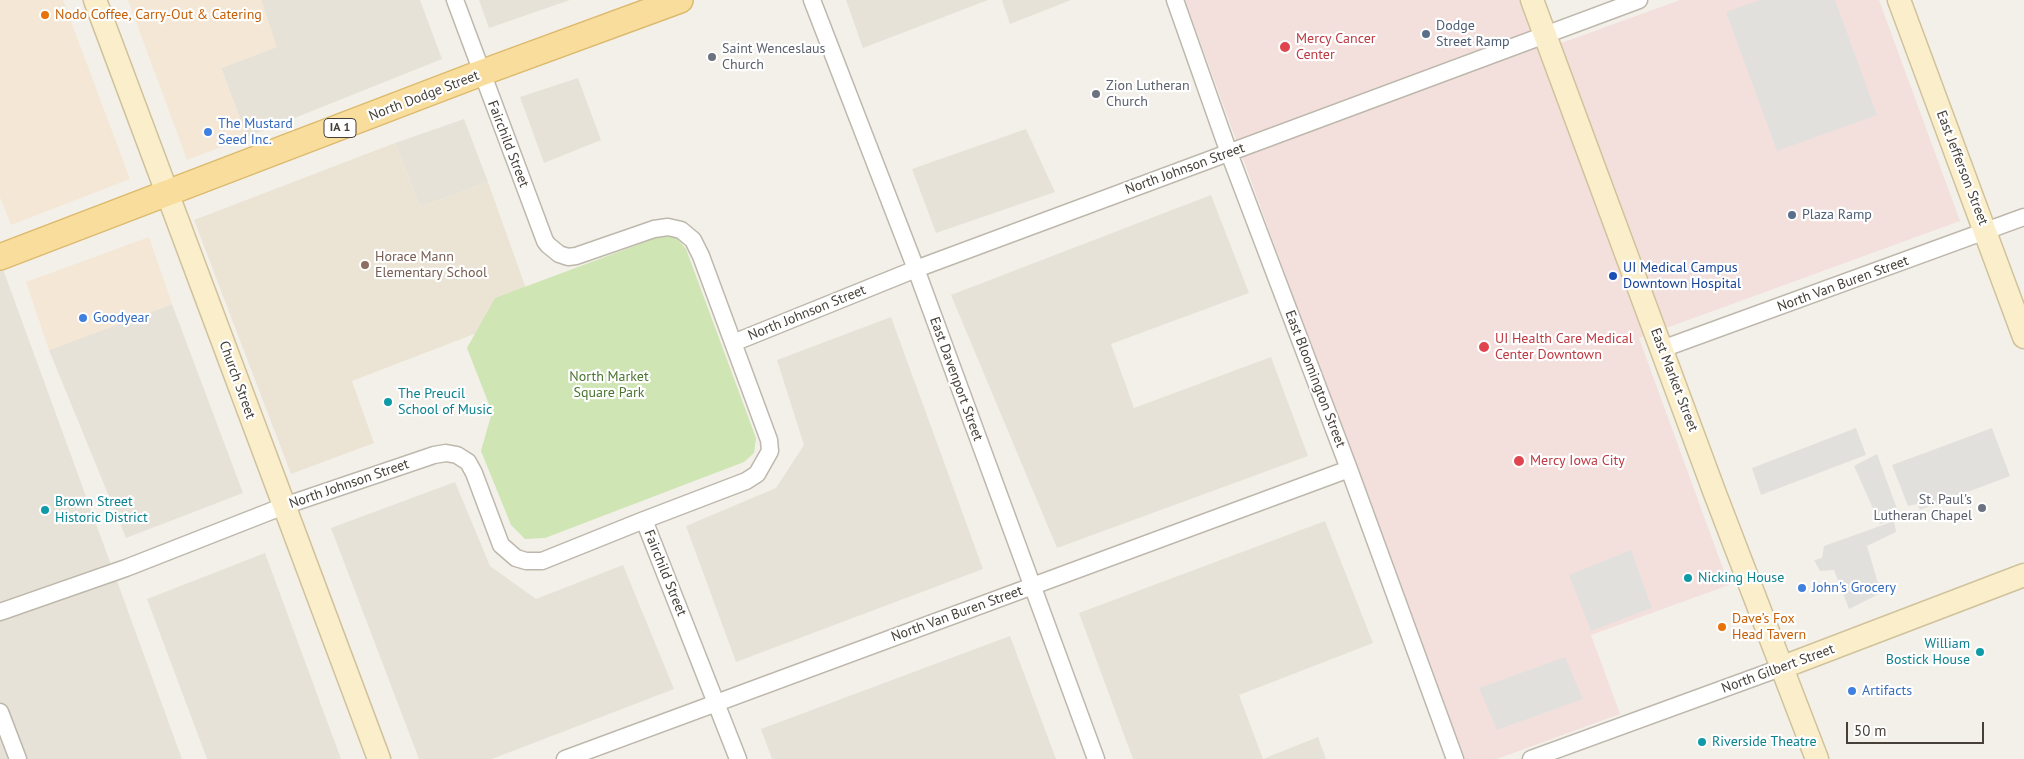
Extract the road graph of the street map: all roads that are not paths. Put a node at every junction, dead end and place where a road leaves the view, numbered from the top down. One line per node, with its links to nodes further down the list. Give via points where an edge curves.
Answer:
1 (95, 0): 12 (main road, Church Street)
2 (455, 0): 10 (street, Fairchild Street)
3 (680, 0): 10 (main road, North Dodge Street / IA 1)
4 (812, 0): 16 (street, East Davenport Street)
5 (1175, 0): 11 (street, East Bloomington Street)
6 (1532, 0): 9 (main road, East Market Street)
7 (1640, 0): 9 (street, North Johnson Street)
8 (1899, 0): 14 (main road, East Jefferson Street)
9 (1546, 35): 11 (street, North Johnson Street); 19 (main road, East Market Street)
10 (482, 73): 12 (main road, North Dodge Street / IA 1); 18 (street, Fairchild Street, via 545,241 559,254 568,257 654,230 668,227 681,230 693,240 701,256)
11 (1229, 153): 16 (street, North Johnson Street); 20 (street, East Bloomington Street)
12 (168, 193): 15 (main road, North Dodge Street / IA 1); 21 (main road, Church Street)
13 (2024, 217): 14 (street, North Van Buren Street)
14 (1986, 232): 17 (main road, East Jefferson Street); 19 (street, North Van Buren Street)
15 (0, 258)
16 (916, 269): 18 (street, North Johnson Street); 24 (street, East Davenport Street)
17 (2024, 337)
18 (733, 342): 22 (street, Fairchild Street, via 769,440 770,452 766,462 758,474 746,481)
19 (1662, 350): 26 (main road, East Market Street)
20 (1349, 469): 24 (street, North Van Buren Street); 34 (street, East Bloomington Street)
21 (284, 506): 22 (street, North Johnson Street, via 434,455 446,454 457,455 468,462 502,545 516,558 542,561); 25 (street, North Johnson Street, via 126,568); 30 (main road, Church Street)
22 (644, 520): 27 (street, Fairchild Street)
23 (2024, 575): 26 (main road, North Gilbert Street)
24 (1032, 586): 27 (street, North Van Buren Street); 33 (street, East Davenport Street)
25 (0, 612)
26 (1783, 667): 35 (street, North Gilbert Street); 36 (main road, East Market Street)
27 (717, 702): 31 (street, North Van Buren Street); 32 (street, Fairchild Street)
28 (0, 712): 29 (street)
29 (18, 759)
30 (379, 759)
31 (565, 759)
32 (738, 759)
33 (1096, 759)
34 (1455, 759)
35 (1531, 759)
36 (1817, 759)

